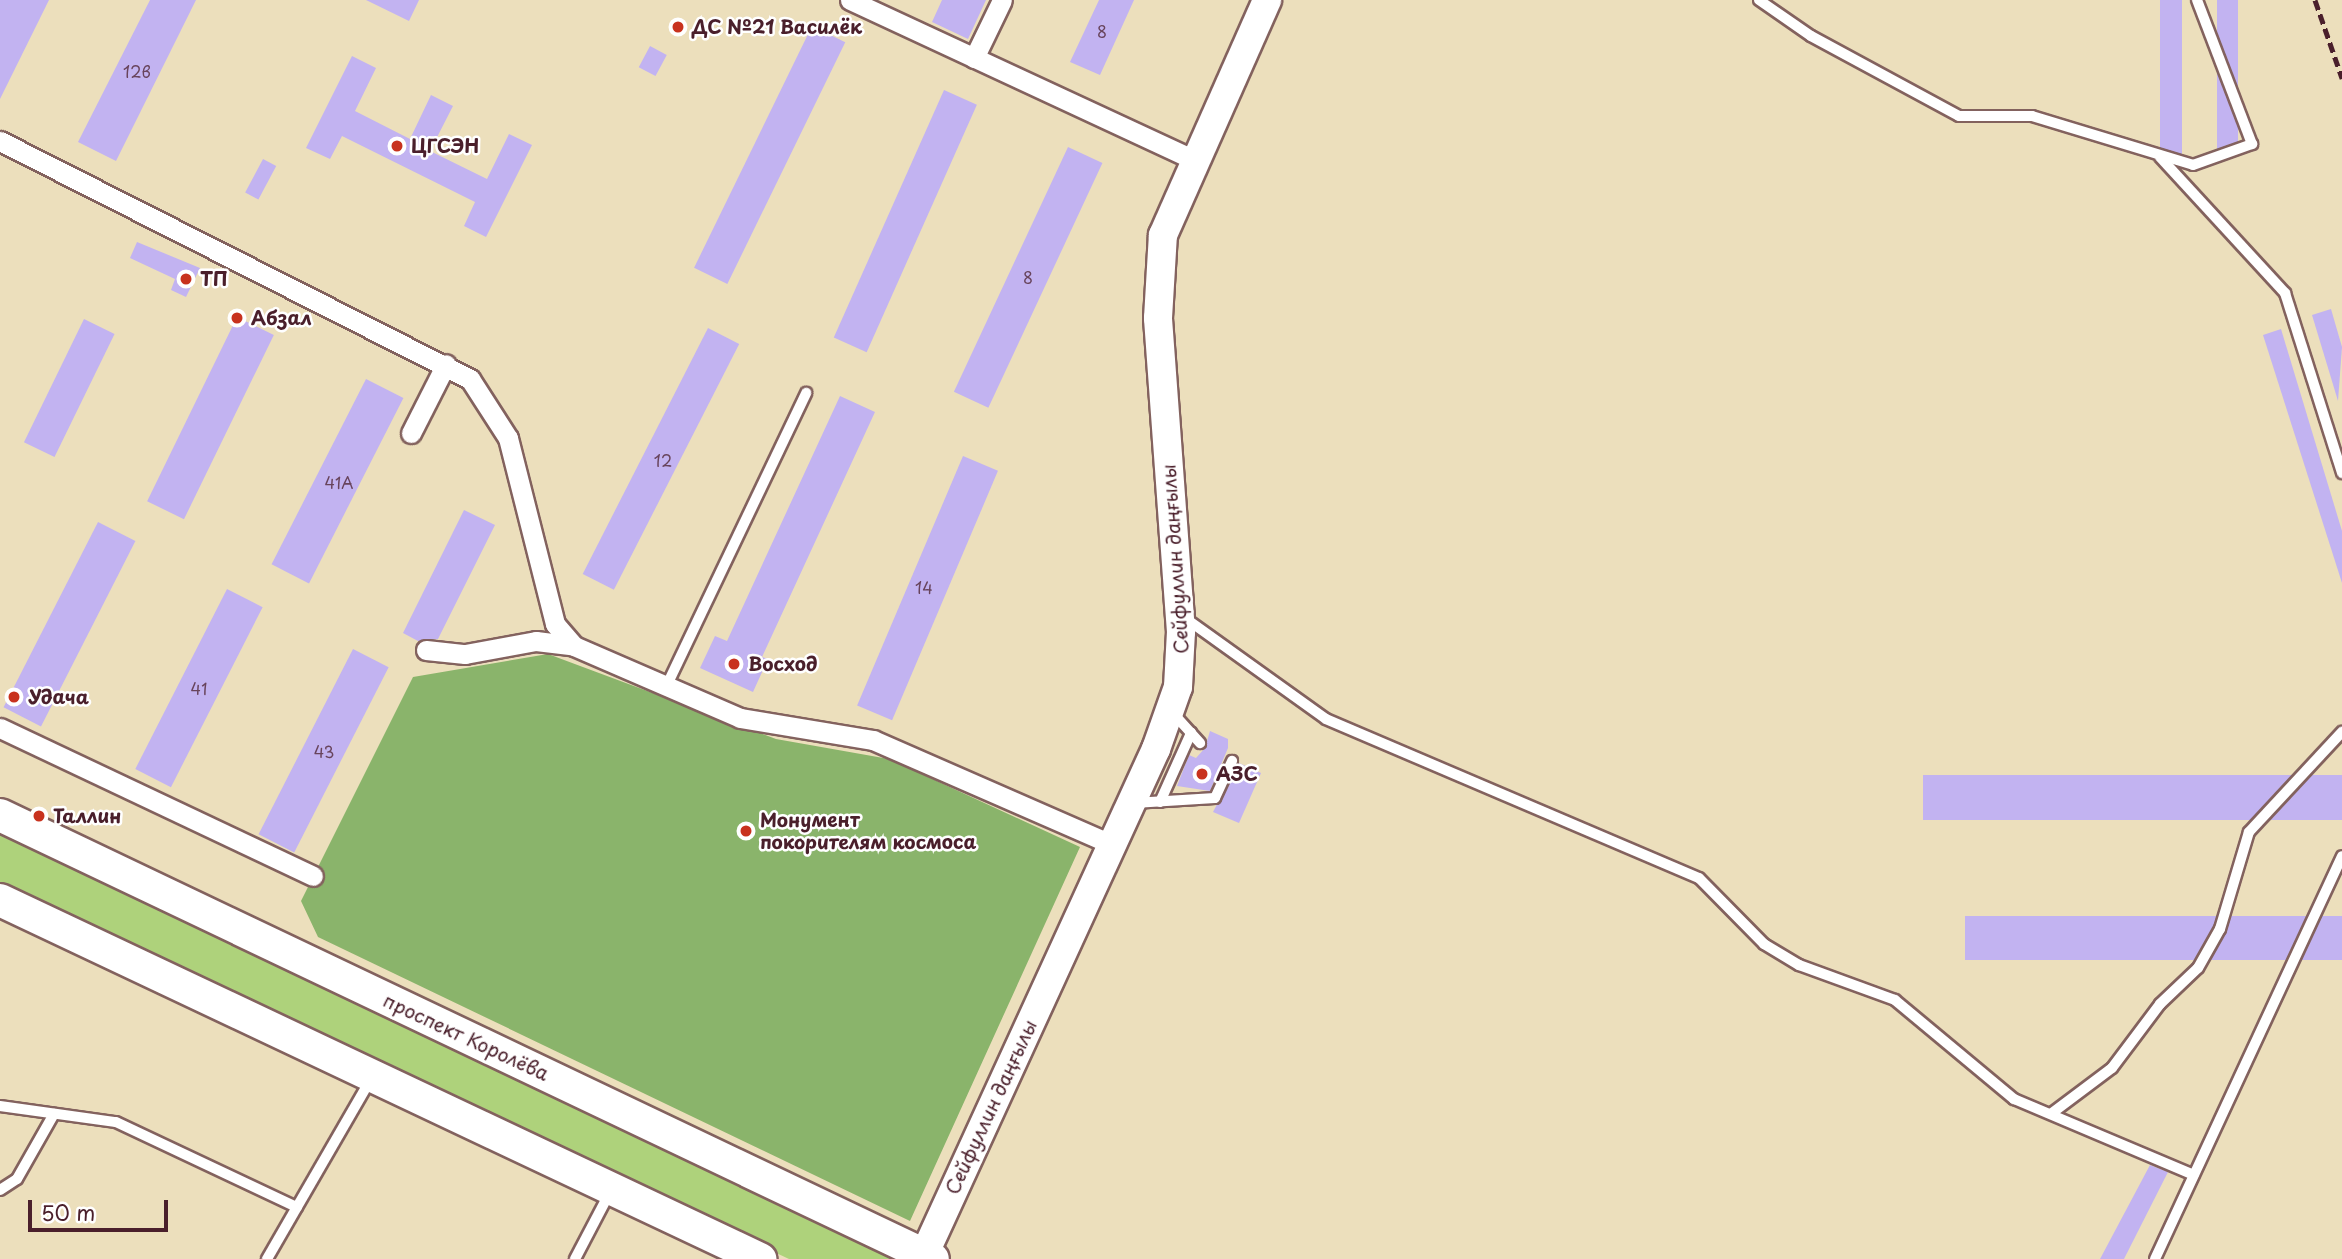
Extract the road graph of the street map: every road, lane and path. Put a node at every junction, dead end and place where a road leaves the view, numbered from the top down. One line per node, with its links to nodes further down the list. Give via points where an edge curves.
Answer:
1 (850, 0): 6 (street)
2 (1002, 0): 6 (street)
3 (1267, 0): 9 (street, Сейфуллин даңғылы)
4 (1759, 0): 8 (lane, via 1811,36 1959,116 2032,116)
5 (2197, 0): 8 (lane, via 2252,144 2193,165)
6 (974, 58): 9 (street)
7 (0, 141): 10 (street)
8 (2160, 156): 13 (lane, via 2285,293)
9 (1194, 160): 14 (street, Сейфуллин даңғылы, via 1169,214 1158,271)
10 (446, 364): 12 (street); 15 (street, via 470,379 497,414 555,624)
11 (806, 393): 17 (lane)
12 (411, 433)
13 (2342, 473)
14 (1180, 614): 18 (street, Сейфуллин даңғылы, via 1181,662); 33 (lane, via 1326,719 1699,878 1764,944 1799,965 1895,1000 2014,1099)
15 (574, 646): 16 (street, via 536,641 465,654); 17 (street)
16 (426, 650)
17 (665, 687): 27 (street, via 740,718 873,740)
18 (1171, 710): 21 (lane); 25 (street, Сейфуллин даңғылы)
19 (0, 728): 29 (street)
20 (2342, 732): 33 (lane, via 2249,832 2220,929 2198,968 2160,1004 2112,1068)
21 (1191, 733): 22 (lane); 24 (lane)
22 (1200, 743)
23 (1232, 761): 24 (lane, via 1215,798)
24 (1160, 802): 25 (lane)
25 (1130, 803): 27 (street, Сейфуллин даңғылы)
26 (0, 815): 39 (main road, проспект Королёва)
27 (1111, 844): 39 (street, Сейфуллин даңғылы)
28 (2342, 856): 35 (lane)
29 (313, 876)
30 (0, 900): 31 (main road)
31 (373, 1076): 36 (main road); 38 (lane)
32 (0, 1107): 34 (lane)
33 (2052, 1113): 35 (lane)
34 (54, 1114): 37 (lane, via 17,1179); 38 (lane, via 116,1122)
35 (2194, 1175): 43 (lane)
36 (611, 1188): 41 (lane); 42 (main road)
37 (0, 1190)
38 (297, 1208): 40 (lane)
39 (926, 1257)
40 (267, 1259)
41 (575, 1259)
42 (760, 1259)
43 (2155, 1259)

